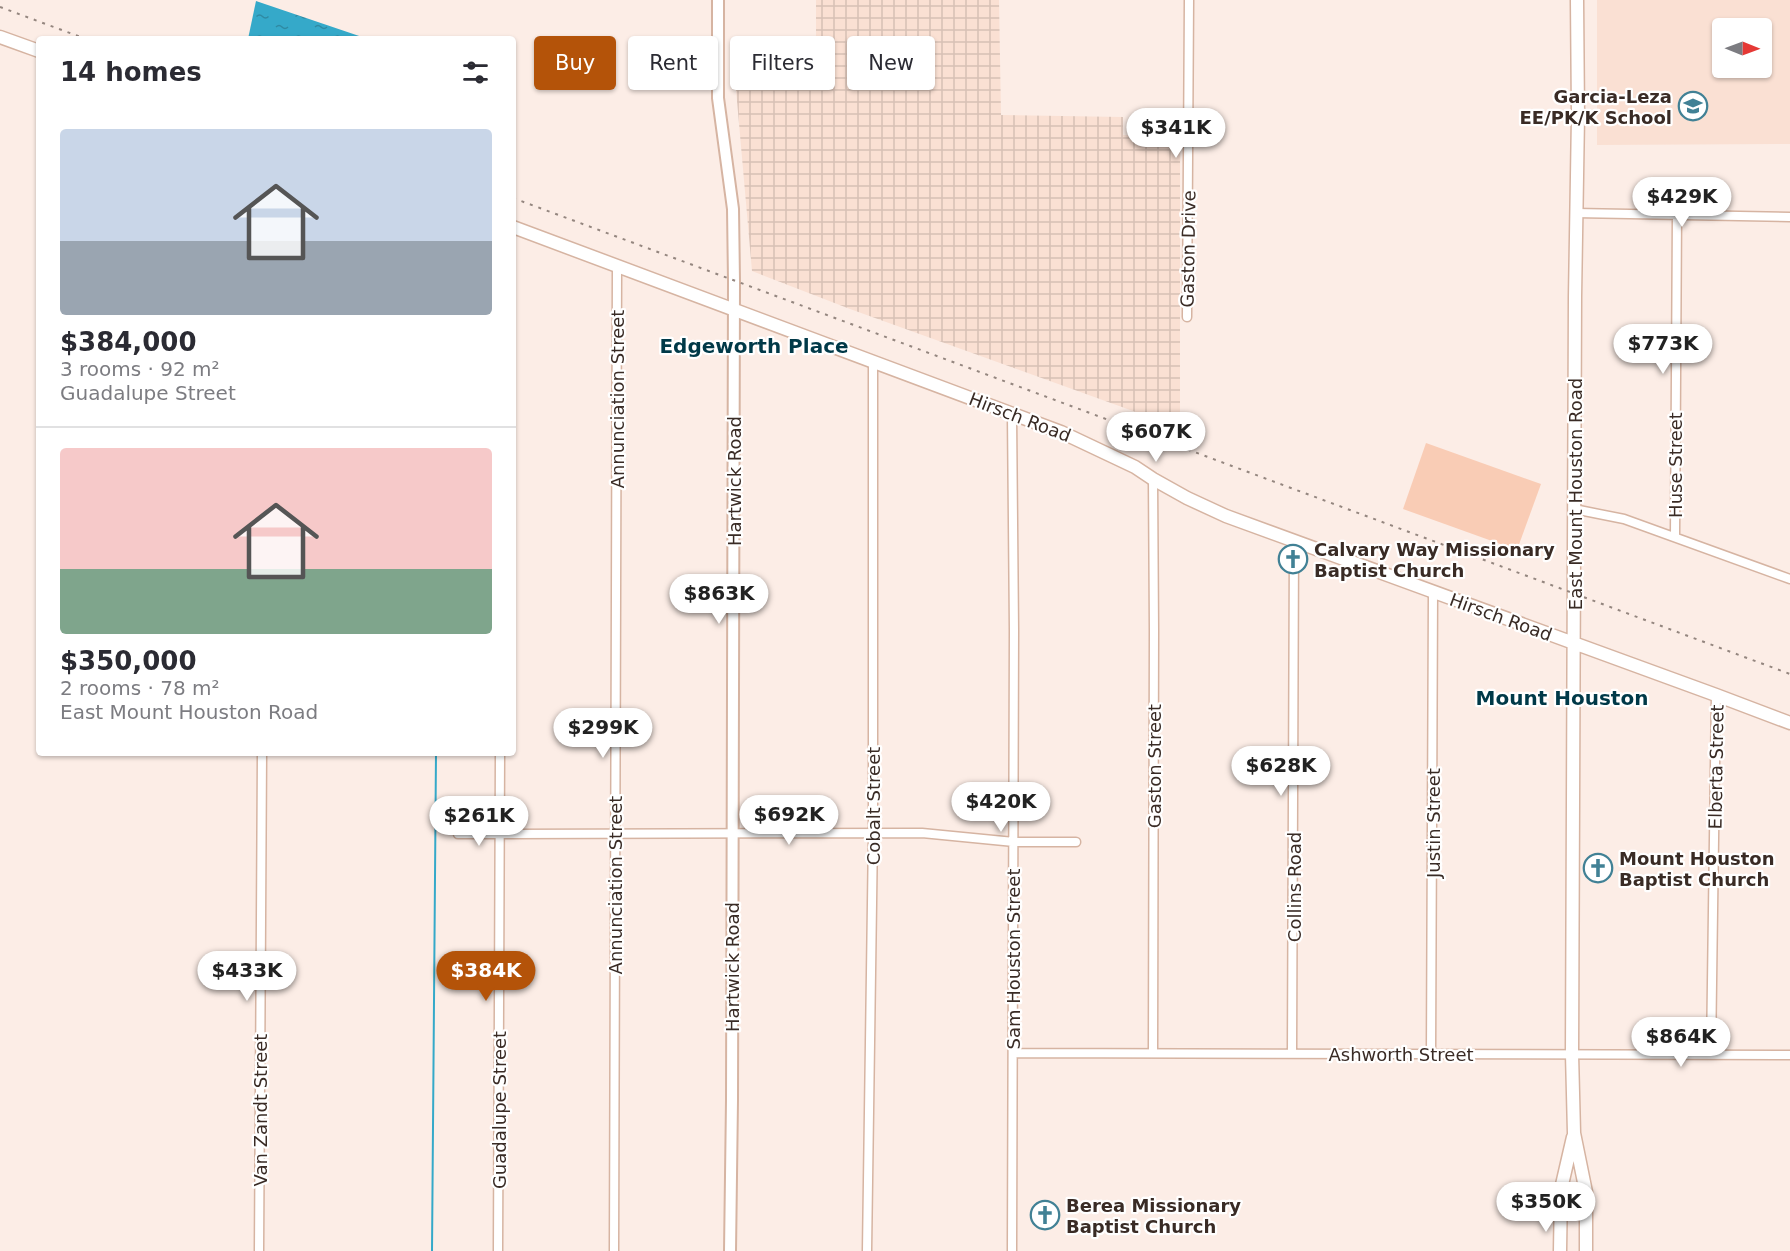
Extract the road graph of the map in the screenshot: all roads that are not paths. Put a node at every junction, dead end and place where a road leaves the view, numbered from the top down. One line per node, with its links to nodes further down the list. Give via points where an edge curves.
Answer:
1 (718, 0): 11 (street, Hartwick Road, via 718,98 733,209)
2 (1189, 0): 12 (street, Gaston Drive)
3 (1577, 0): 6 (main road, East Mount Houston Road)
4 (0, 37): 5 (main road)
5 (36, 50)
6 (1575, 213): 7 (street); 16 (main road, East Mount Houston Road)
7 (1677, 214): 8 (street); 17 (street, Huse Street)
8 (1790, 217)
9 (516, 228): 10 (main road, Hirsch Road)
10 (617, 267): 11 (main road, Hirsch Road); 29 (street, Annunciation Street)
11 (735, 310): 13 (main road, Hirsch Road); 26 (street, Hartwick Road)
12 (1187, 317)
13 (873, 361): 14 (main road, Hirsch Road); 30 (street, Cobalt Street)
14 (1012, 414): 15 (main road, Hirsch Road, via 1104,451); 31 (street, Sam Houston Street)
15 (1153, 479): 18 (main road, Hirsch Road, via 1227,516); 34 (street, Gaston Street)
16 (1574, 509): 17 (street, via 1624,519); 21 (main road, East Mount Houston Road)
17 (1675, 537): 19 (street)
18 (1294, 541): 20 (main road, Hirsch Road); 35 (street, Collins Road)
19 (1790, 579)
20 (1433, 592): 21 (main road, Hirsch Road); 36 (street, Justin Street)
21 (1575, 644): 22 (main road, Hirsch Road); 37 (main road, East Mount Houston Road)
22 (1716, 695): 23 (main road, Hirsch Road); 38 (street, Elberta Street)
23 (1790, 723)
24 (262, 756): 41 (street, Van Zandt Street)
25 (500, 756): 28 (street, Guadalupe Street)
26 (733, 833): 29 (street); 30 (street); 44 (street, Hartwick Road)
27 (458, 834): 28 (street)
28 (500, 834): 29 (street); 42 (street, Guadalupe Street)
29 (615, 834): 43 (street, Annunciation Street)
30 (873, 834): 31 (street, via 922,833); 45 (street, Cobalt Street)
31 (1014, 842): 32 (street); 33 (street, Sam Houston Street)
32 (1076, 842)
33 (1013, 1053): 34 (street, Ashworth Street); 46 (street, Sam Houston Street)
34 (1153, 1053): 35 (street, Ashworth Street)
35 (1292, 1054): 36 (street, Ashworth Street)
36 (1431, 1054): 37 (street, Ashworth Street)
37 (1572, 1054): 38 (street, Ashworth Street); 40 (main road, East Mount Houston Road)
38 (1710, 1055): 39 (street, Ashworth Street)
39 (1790, 1055)
40 (1574, 1133): 47 (main road, East Mount Houston Road, via 1561,1189); 48 (main road, East Mount Houston Road, via 1586,1192)
41 (259, 1251)
42 (498, 1251)
43 (615, 1251)
44 (730, 1251)
45 (867, 1251)
46 (1012, 1251)
47 (1560, 1251)
48 (1586, 1251)

